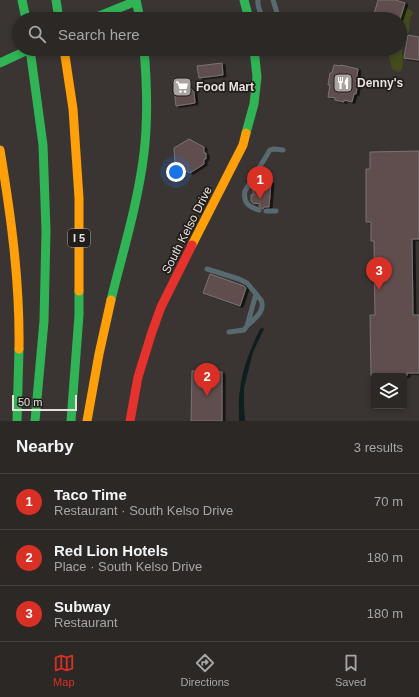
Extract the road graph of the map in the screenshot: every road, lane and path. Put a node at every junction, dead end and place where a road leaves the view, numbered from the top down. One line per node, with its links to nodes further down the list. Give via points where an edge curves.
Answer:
1 (22, 0): 7 (main road)
2 (136, 0): 9 (main road); 10 (main road)
3 (244, 0): 11 (main road)
4 (258, 0): 12 (lane)
5 (273, 0): 13 (lane)
6 (57, 2): 8 (main road)
7 (25, 12)
8 (58, 12)
9 (108, 12)
10 (139, 12)
11 (247, 12)
12 (261, 12)
13 (277, 12)
14 (15, 56): 19 (main road)
15 (31, 56): 30 (main road, via 43,146 46,231 44,321)
16 (65, 56): 31 (main road, I 5, via 73,109 79,198 79,315)
17 (145, 56): 32 (main road, via 146,111 141,169)
18 (255, 56): 33 (main road, South Kelso Drive, via 257,77 254,104 244,145 161,307 138,377)
19 (0, 63)
20 (0, 150): 29 (main road, via 18,292)
21 (283, 150): 22 (lane, via 270,150 245,191 245,200 251,208)
22 (259, 210)
23 (266, 211): 24 (lane)
24 (276, 212)
25 (207, 269): 26 (lane, via 247,284)
26 (256, 294): 27 (lane); 27 (lane, via 263,303 262,310)
27 (247, 326): 28 (lane, via 244,330)
28 (229, 332)
29 (17, 421)
30 (35, 421)
31 (71, 421)
32 (86, 421)
33 (130, 421)

